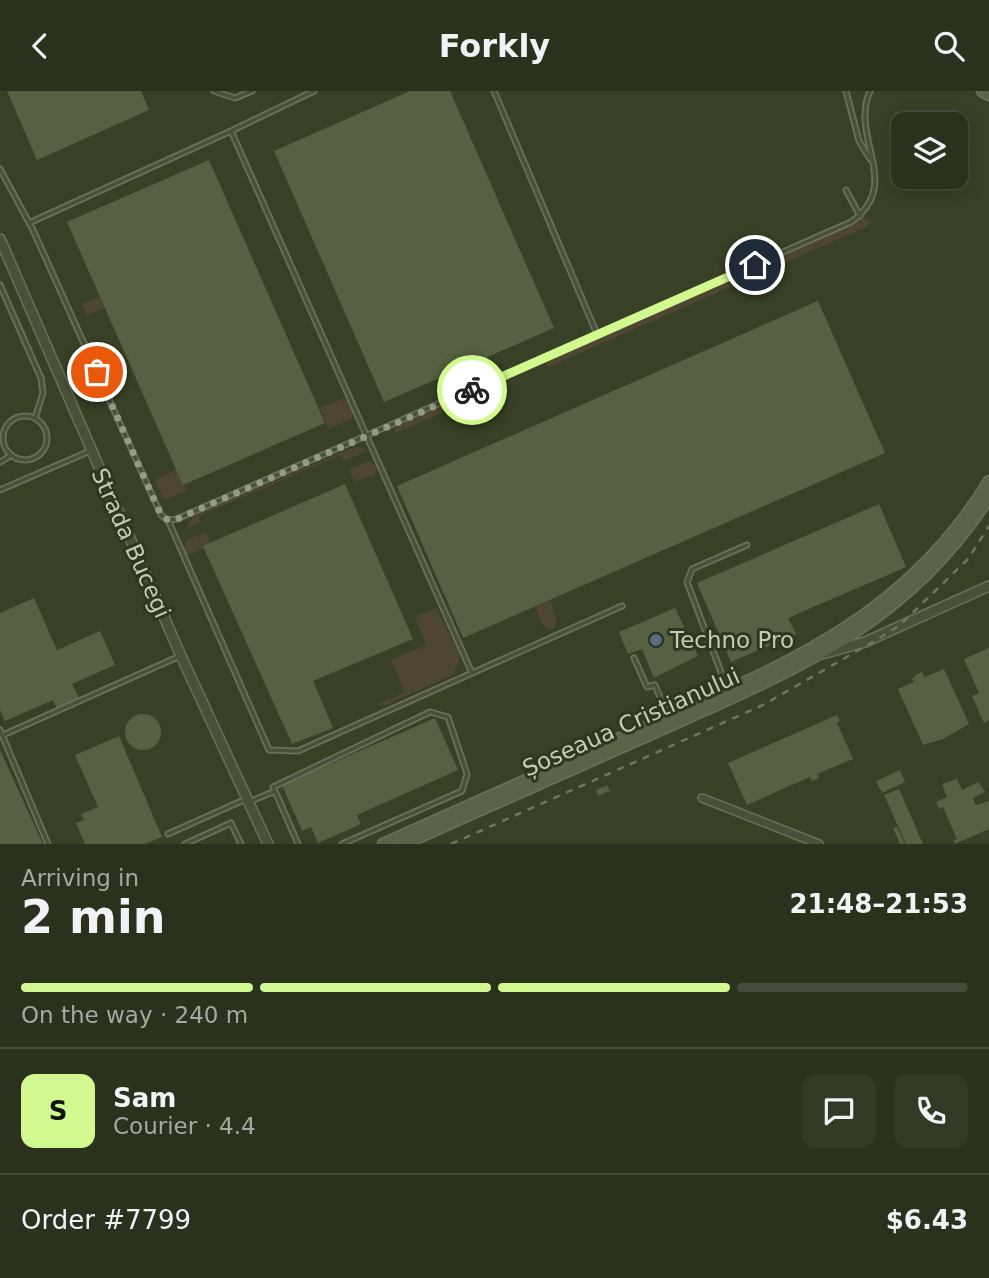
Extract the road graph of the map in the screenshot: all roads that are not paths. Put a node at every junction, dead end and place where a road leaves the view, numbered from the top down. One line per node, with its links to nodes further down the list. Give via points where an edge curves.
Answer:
1 (214, 91): 2 (lane, via 234,98)
2 (251, 91)
3 (314, 91): 9 (lane)
4 (494, 91): 17 (lane)
5 (846, 91): 10 (lane, via 859,141)
6 (870, 91): 10 (lane, via 864,119)
7 (982, 91): 8 (main road)
8 (989, 95)
9 (231, 131): 14 (lane); 19 (lane)
10 (872, 161): 13 (lane, via 875,192 870,207)
11 (0, 169): 14 (lane)
12 (846, 190): 13 (lane)
13 (860, 216): 17 (lane)
14 (29, 223): 26 (lane, via 161,515)
15 (0, 239): 20 (street, Strada Bucegi)
16 (0, 285): 18 (lane, via 41,378 43,393)
17 (598, 335): 19 (lane)
18 (35, 418): 21 (lane, via 21,416 8,423 3,436); 21 (lane, via 47,435 44,450 32,459)
19 (369, 435): 26 (lane); 33 (lane)
20 (90, 451): 24 (lane); 31 (street, Strada Bucegi)
21 (11, 455): 22 (lane)
22 (0, 462)
23 (989, 481): 34 (main road, Șoseaua Cristianului, via 953,534 908,582 856,623)
24 (0, 490)
25 (989, 498): 30 (main road, via 959,541 917,586 864,629)
26 (168, 520): 33 (lane, via 270,750 298,751)
27 (747, 545): 34 (lane, via 692,569 687,582)
28 (989, 586): 30 (street, Șoseaua Cristianului, via 865,642)
29 (622, 606): 33 (lane)
30 (821, 654): 48 (main road, Șoseaua Cristianului, via 722,703)
31 (181, 656): 36 (lane); 39 (street, Strada Bucegi)
32 (634, 658): 35 (lane, via 647,688 655,685)
33 (472, 673)
34 (728, 690): 35 (main road, Șoseaua Cristianului)
35 (668, 717): 47 (main road, Șoseaua Cristianului)
36 (1, 732): 41 (lane)
37 (275, 791): 39 (lane); 45 (lane); 46 (lane, via 273,787 430,712 448,717 467,774 462,791)
38 (702, 798): 49 (street)
39 (247, 801): 40 (lane); 44 (street, Strada Bucegi)
40 (169, 834)
41 (48, 844)
42 (185, 844): 43 (lane, via 231,823)
43 (240, 844)
44 (268, 844)
45 (298, 844)
46 (342, 844)
47 (383, 844)
48 (404, 844)
49 (819, 844)

